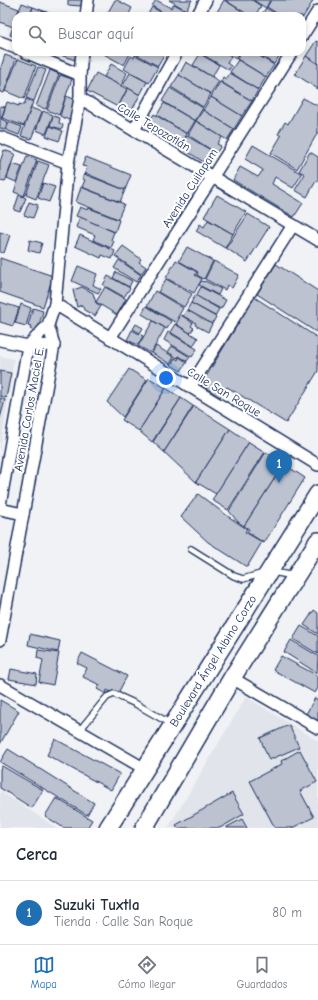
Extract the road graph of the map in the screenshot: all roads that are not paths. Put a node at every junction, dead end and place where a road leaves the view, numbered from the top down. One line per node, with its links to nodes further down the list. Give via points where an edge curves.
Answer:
1 (88, 0): 4 (street)
2 (206, 0): 5 (street)
3 (318, 11): 6 (street)
4 (86, 12)
5 (199, 12)
6 (306, 30)
7 (0, 42): 8 (street)
8 (12, 46)
9 (34, 56): 13 (street)
10 (82, 56): 13 (street, Avenida Carlos Maciel E.)
11 (175, 56): 15 (street)
12 (289, 56): 18 (street, Avenida Cuilapam)
13 (80, 75): 14 (street, Avenida Carlos Maciel E.)
14 (80, 98): 15 (street, Calle Tepozotlán); 17 (street, Avenida Carlos Maciel E.)
15 (134, 130): 18 (street, Calle Tepozotlán)
16 (0, 137): 17 (street)
17 (68, 163): 21 (street, Avenida Carlos Maciel E.)
18 (212, 177): 19 (street, Calle Tepozotlán); 23 (street, Avenida Cuilapam)
19 (293, 225): 20 (street, Calle Tepozotlán); 27 (street)
20 (318, 240)
21 (54, 304): 22 (street, Avenida Carlos Maciel E.); 23 (street, Calle San Roque)
22 (48, 325): 25 (street, Avenida Carlos Maciel E.); 26 (street, Avenida Carlos Maciel E.)
23 (110, 338): 27 (street, Calle San Roque)
24 (0, 340): 26 (street)
25 (54, 345): 26 (street); 32 (street, Avenida Carlos Maciel E.)
26 (28, 346): 30 (street, Avenida Carlos Maciel E.)
27 (190, 387): 28 (street, Calle San Roque)
28 (318, 465)
29 (318, 494): 35 (main road, Boulevard Ángel Albino Corzo)
30 (0, 505)
31 (0, 509): 32 (street)
32 (23, 514): 37 (street, Avenida Carlos Maciel E.)
33 (318, 541): 36 (main road, Boulevard Ángel Albino Corzo)
34 (191, 549): 35 (lane, via 243,579)
35 (269, 571): 36 (lane); 40 (main road, Boulevard Ángel Albino Corzo)
36 (296, 576): 38 (main road, Boulevard Ángel Albino Corzo)
37 (0, 640)
38 (232, 678): 41 (street); 45 (main road, Boulevard Ángel Albino Corzo)
39 (0, 685): 42 (street)
40 (173, 725): 42 (lane, via 114,694 107,697); 43 (main road, Boulevard Ángel Albino Corzo)
41 (318, 728)
42 (78, 731): 43 (street)
43 (145, 769): 44 (main road, Boulevard Ángel Albino Corzo)
44 (108, 828)
45 (144, 828)

